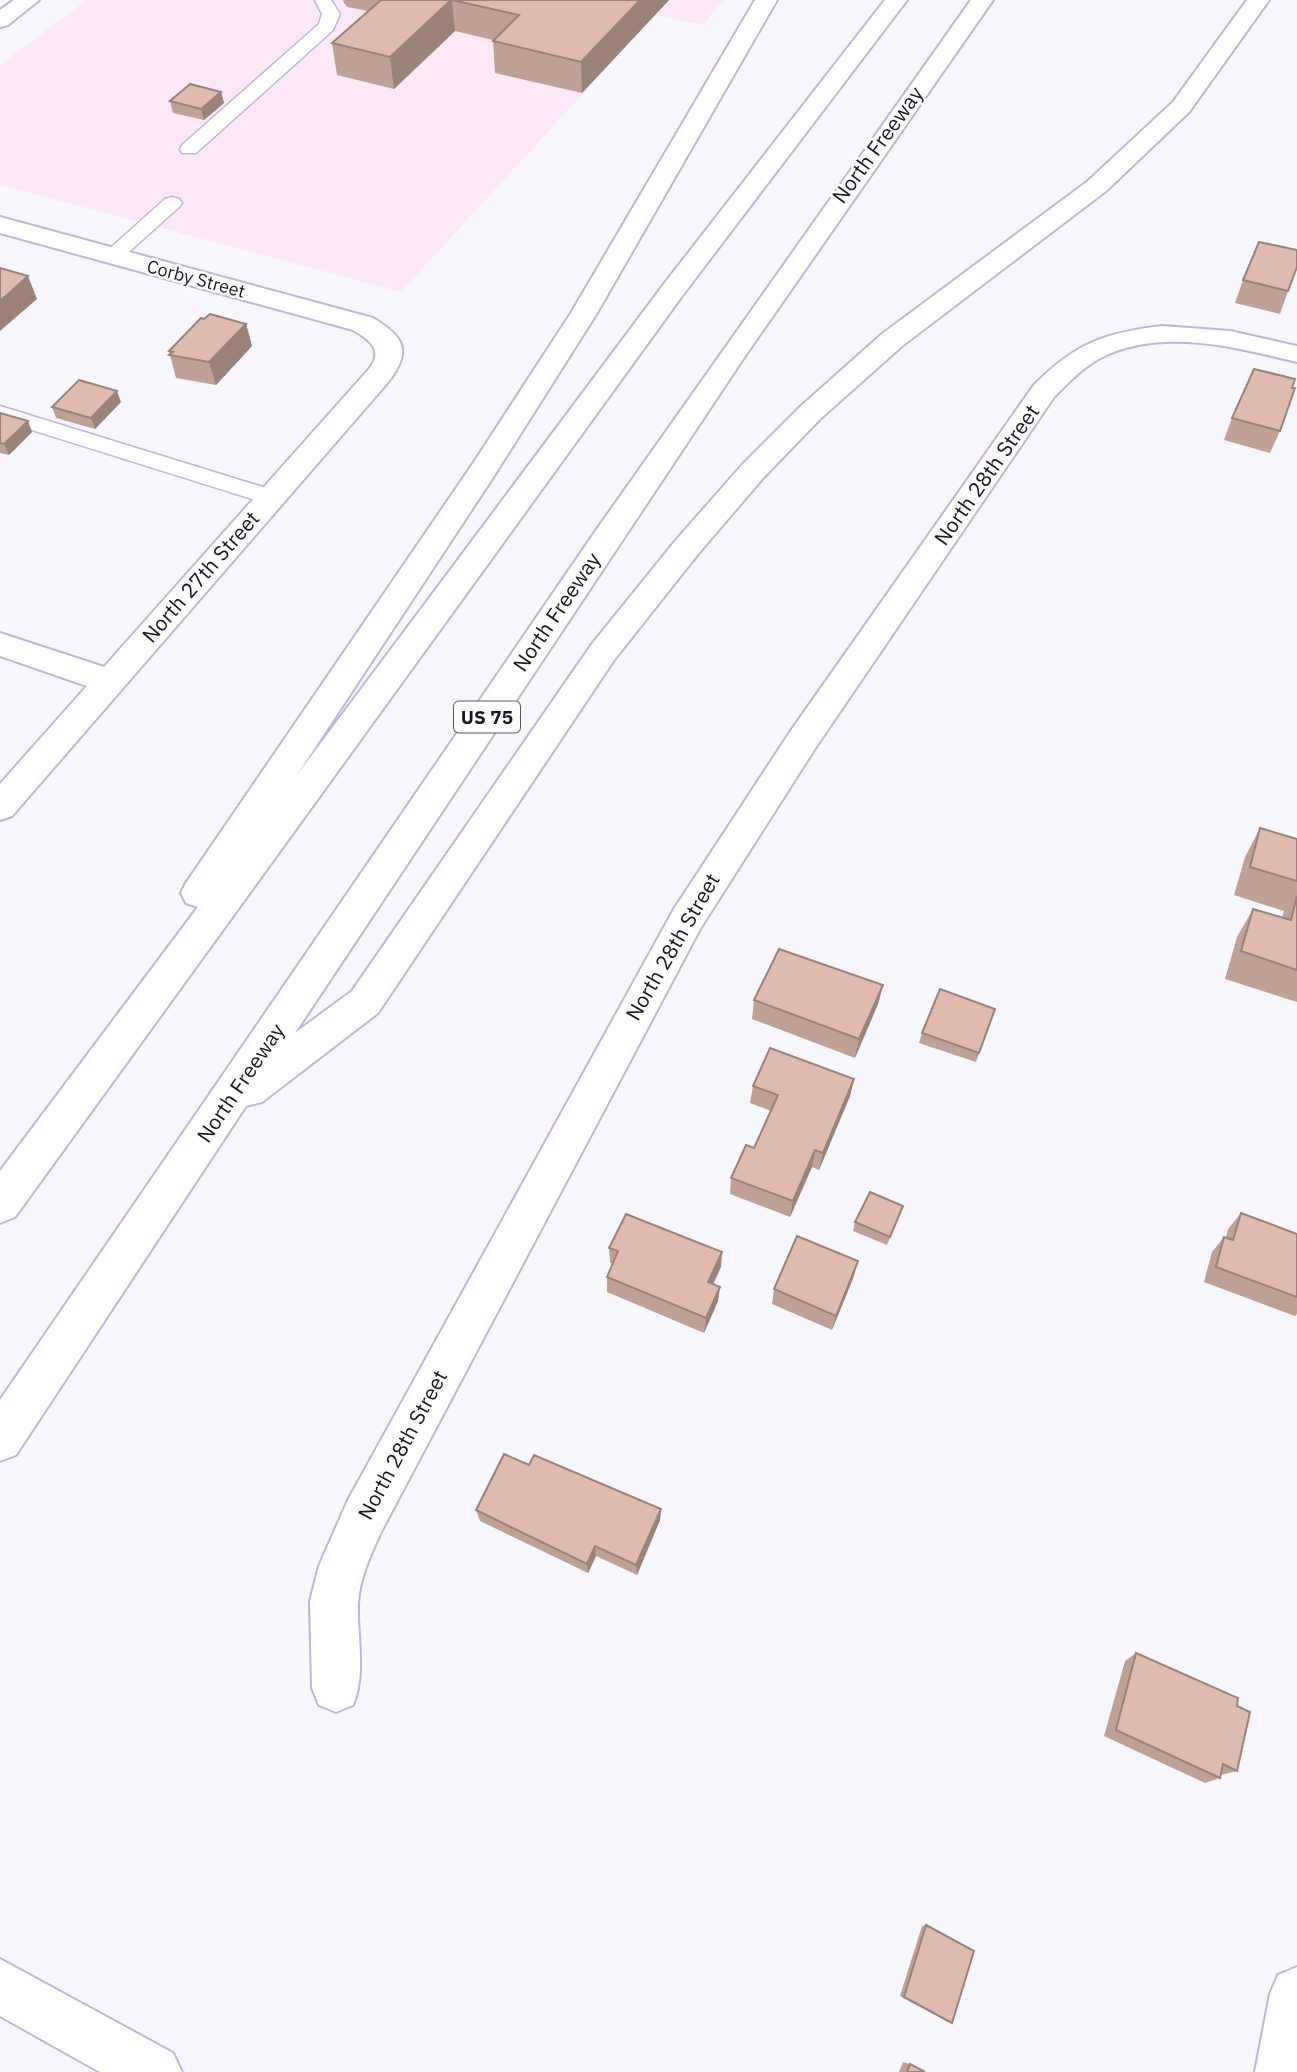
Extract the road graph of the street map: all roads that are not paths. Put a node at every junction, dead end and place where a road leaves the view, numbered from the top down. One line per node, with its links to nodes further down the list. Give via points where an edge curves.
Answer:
1 (28, 0): 7 (main road)
2 (323, 0): 8 (lane, via 331,13 327,26)
3 (766, 0): 20 (main road, via 584,313 521,412)
4 (896, 0): 21 (main road, via 673,290)
5 (982, 0): 19 (main road, North Freeway / US 75, via 705,392)
6 (1258, 0): 19 (main road, via 1188,99 1097,186 892,340 753,471 603,652 365,1002)
7 (0, 20)
8 (189, 149)
9 (172, 203): 11 (lane)
10 (0, 225): 11 (main road, Corby Street)
11 (113, 256): 12 (main road, Corby Street, via 362,324)
12 (387, 342): 15 (main road, North 27th Street, via 390,356 379,375)
13 (1297, 354): 23 (main road, North 28th Street, via 1183,334 1120,341 1080,357 1057,375 733,845 642,1000 365,1516 343,1566 334,1601)
14 (0, 413): 15 (lane)
15 (271, 497): 17 (main road, North 27th Street)
16 (0, 644): 17 (main road)
17 (110, 681): 18 (main road, North 27th Street)
18 (0, 807)
19 (226, 1107): 22 (main road, North Freeway / US 75)
20 (0, 1191)
21 (0, 1204)
22 (0, 1439)
23 (337, 1688)
24 (0, 1986): 26 (main road)
25 (1297, 1994): 27 (main road)
26 (154, 2072)
27 (1283, 2072)

